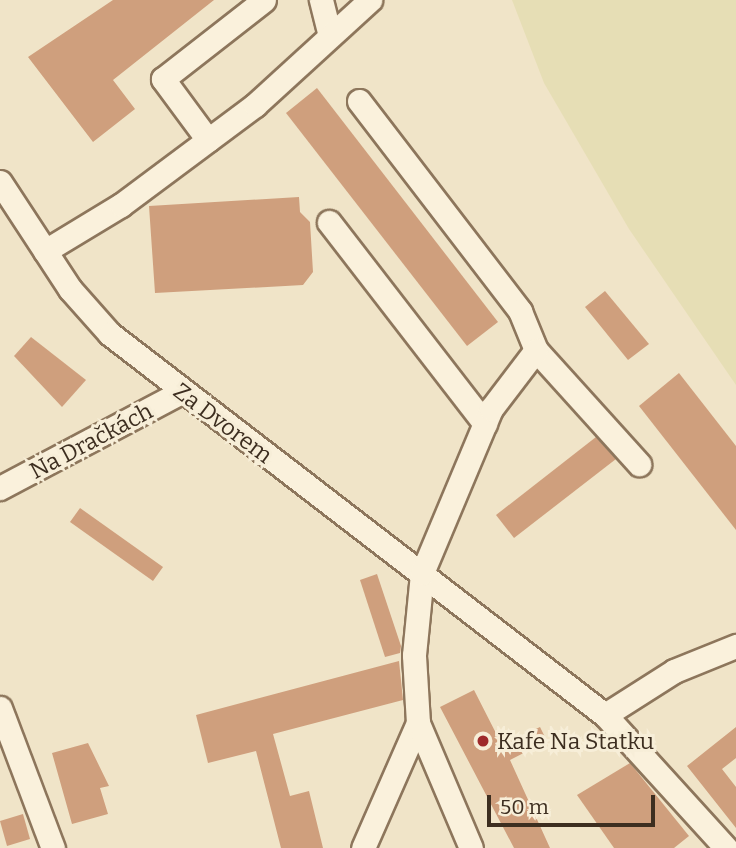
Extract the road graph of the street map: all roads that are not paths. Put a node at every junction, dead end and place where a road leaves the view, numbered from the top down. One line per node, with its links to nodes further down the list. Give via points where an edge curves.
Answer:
1 (264, 0): 6 (street, via 163,79)
2 (321, 0): 4 (street)
3 (370, 0): 4 (street)
4 (329, 33): 6 (street)
5 (359, 101): 10 (street, via 520,311)
6 (208, 140): 9 (street)
7 (0, 182): 9 (street, Za Dvorem)
8 (329, 222): 12 (street)
9 (45, 251): 11 (street, Za Dvorem, via 110,334)
10 (536, 350): 12 (street); 13 (street)
11 (181, 392): 14 (street, Na Dračkách); 15 (street, Za Dvorem)
12 (485, 424): 15 (street)
13 (639, 464)
14 (0, 488)
15 (422, 573): 18 (street, Za Dvorem); 19 (street, via 414,654)
16 (736, 646): 18 (street, via 674,671)
17 (0, 708): 20 (street)
18 (605, 715): 23 (street, Za Dvorem)
19 (418, 723): 21 (street); 22 (street)
20 (53, 848)
21 (363, 848)
22 (471, 848)
23 (726, 848)

